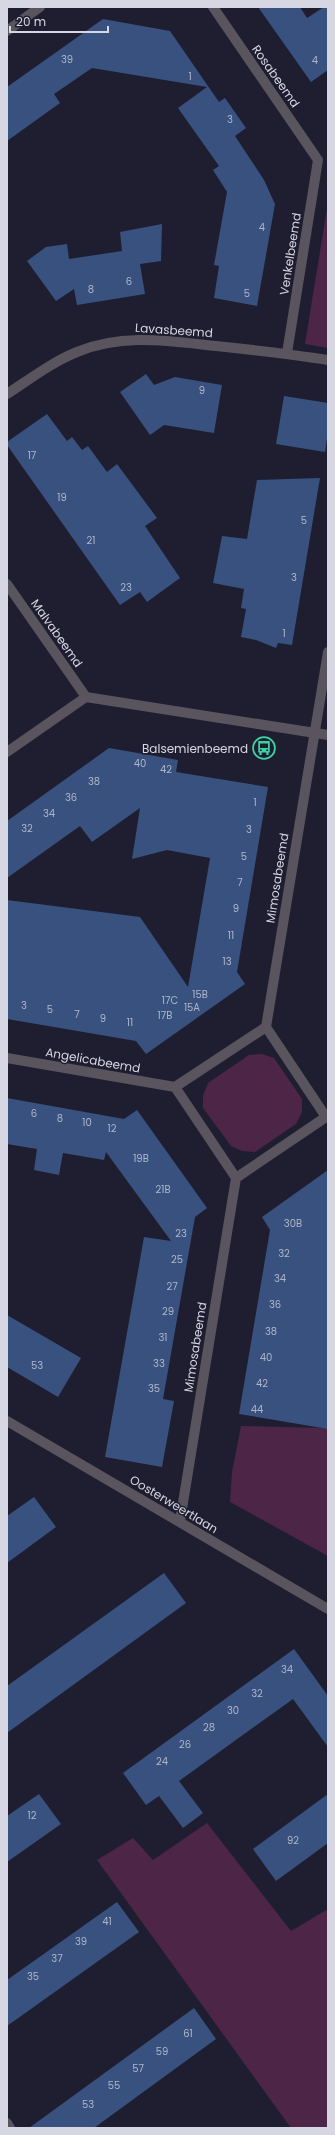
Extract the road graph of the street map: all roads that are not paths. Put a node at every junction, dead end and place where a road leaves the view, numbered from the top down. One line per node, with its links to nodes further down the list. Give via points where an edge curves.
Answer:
1 (40, 7): 3 (street)
2 (213, 7): 4 (street, Rosabeemd)
3 (7, 31)
4 (318, 160): 5 (street, Venkelbeemd)
5 (287, 353): 6 (street, Lavasbeemd); 7 (street, Lavasbeemd, via 152,340 121,340 78,351)
6 (328, 360)
7 (7, 394)
8 (7, 584): 10 (street, Malvabeemd)
9 (328, 652): 11 (street, Mimosabeemd)
10 (86, 697): 11 (street); 13 (street)
11 (314, 732): 12 (street); 14 (street, Mimosabeemd)
12 (328, 735)
13 (7, 752)
14 (266, 1027): 16 (street); 17 (street)
15 (7, 1058): 16 (street, Angelicabeemd)
16 (176, 1087): 18 (street)
17 (327, 1118): 18 (street)
18 (236, 1178): 20 (street, Mimosabeemd)
19 (7, 1421): 20 (street, Oosterweertlaan)
20 (180, 1521): 21 (street, Oosterweertlaan)
21 (328, 1609)
22 (7, 2123): 23 (street)
23 (10, 2128)

